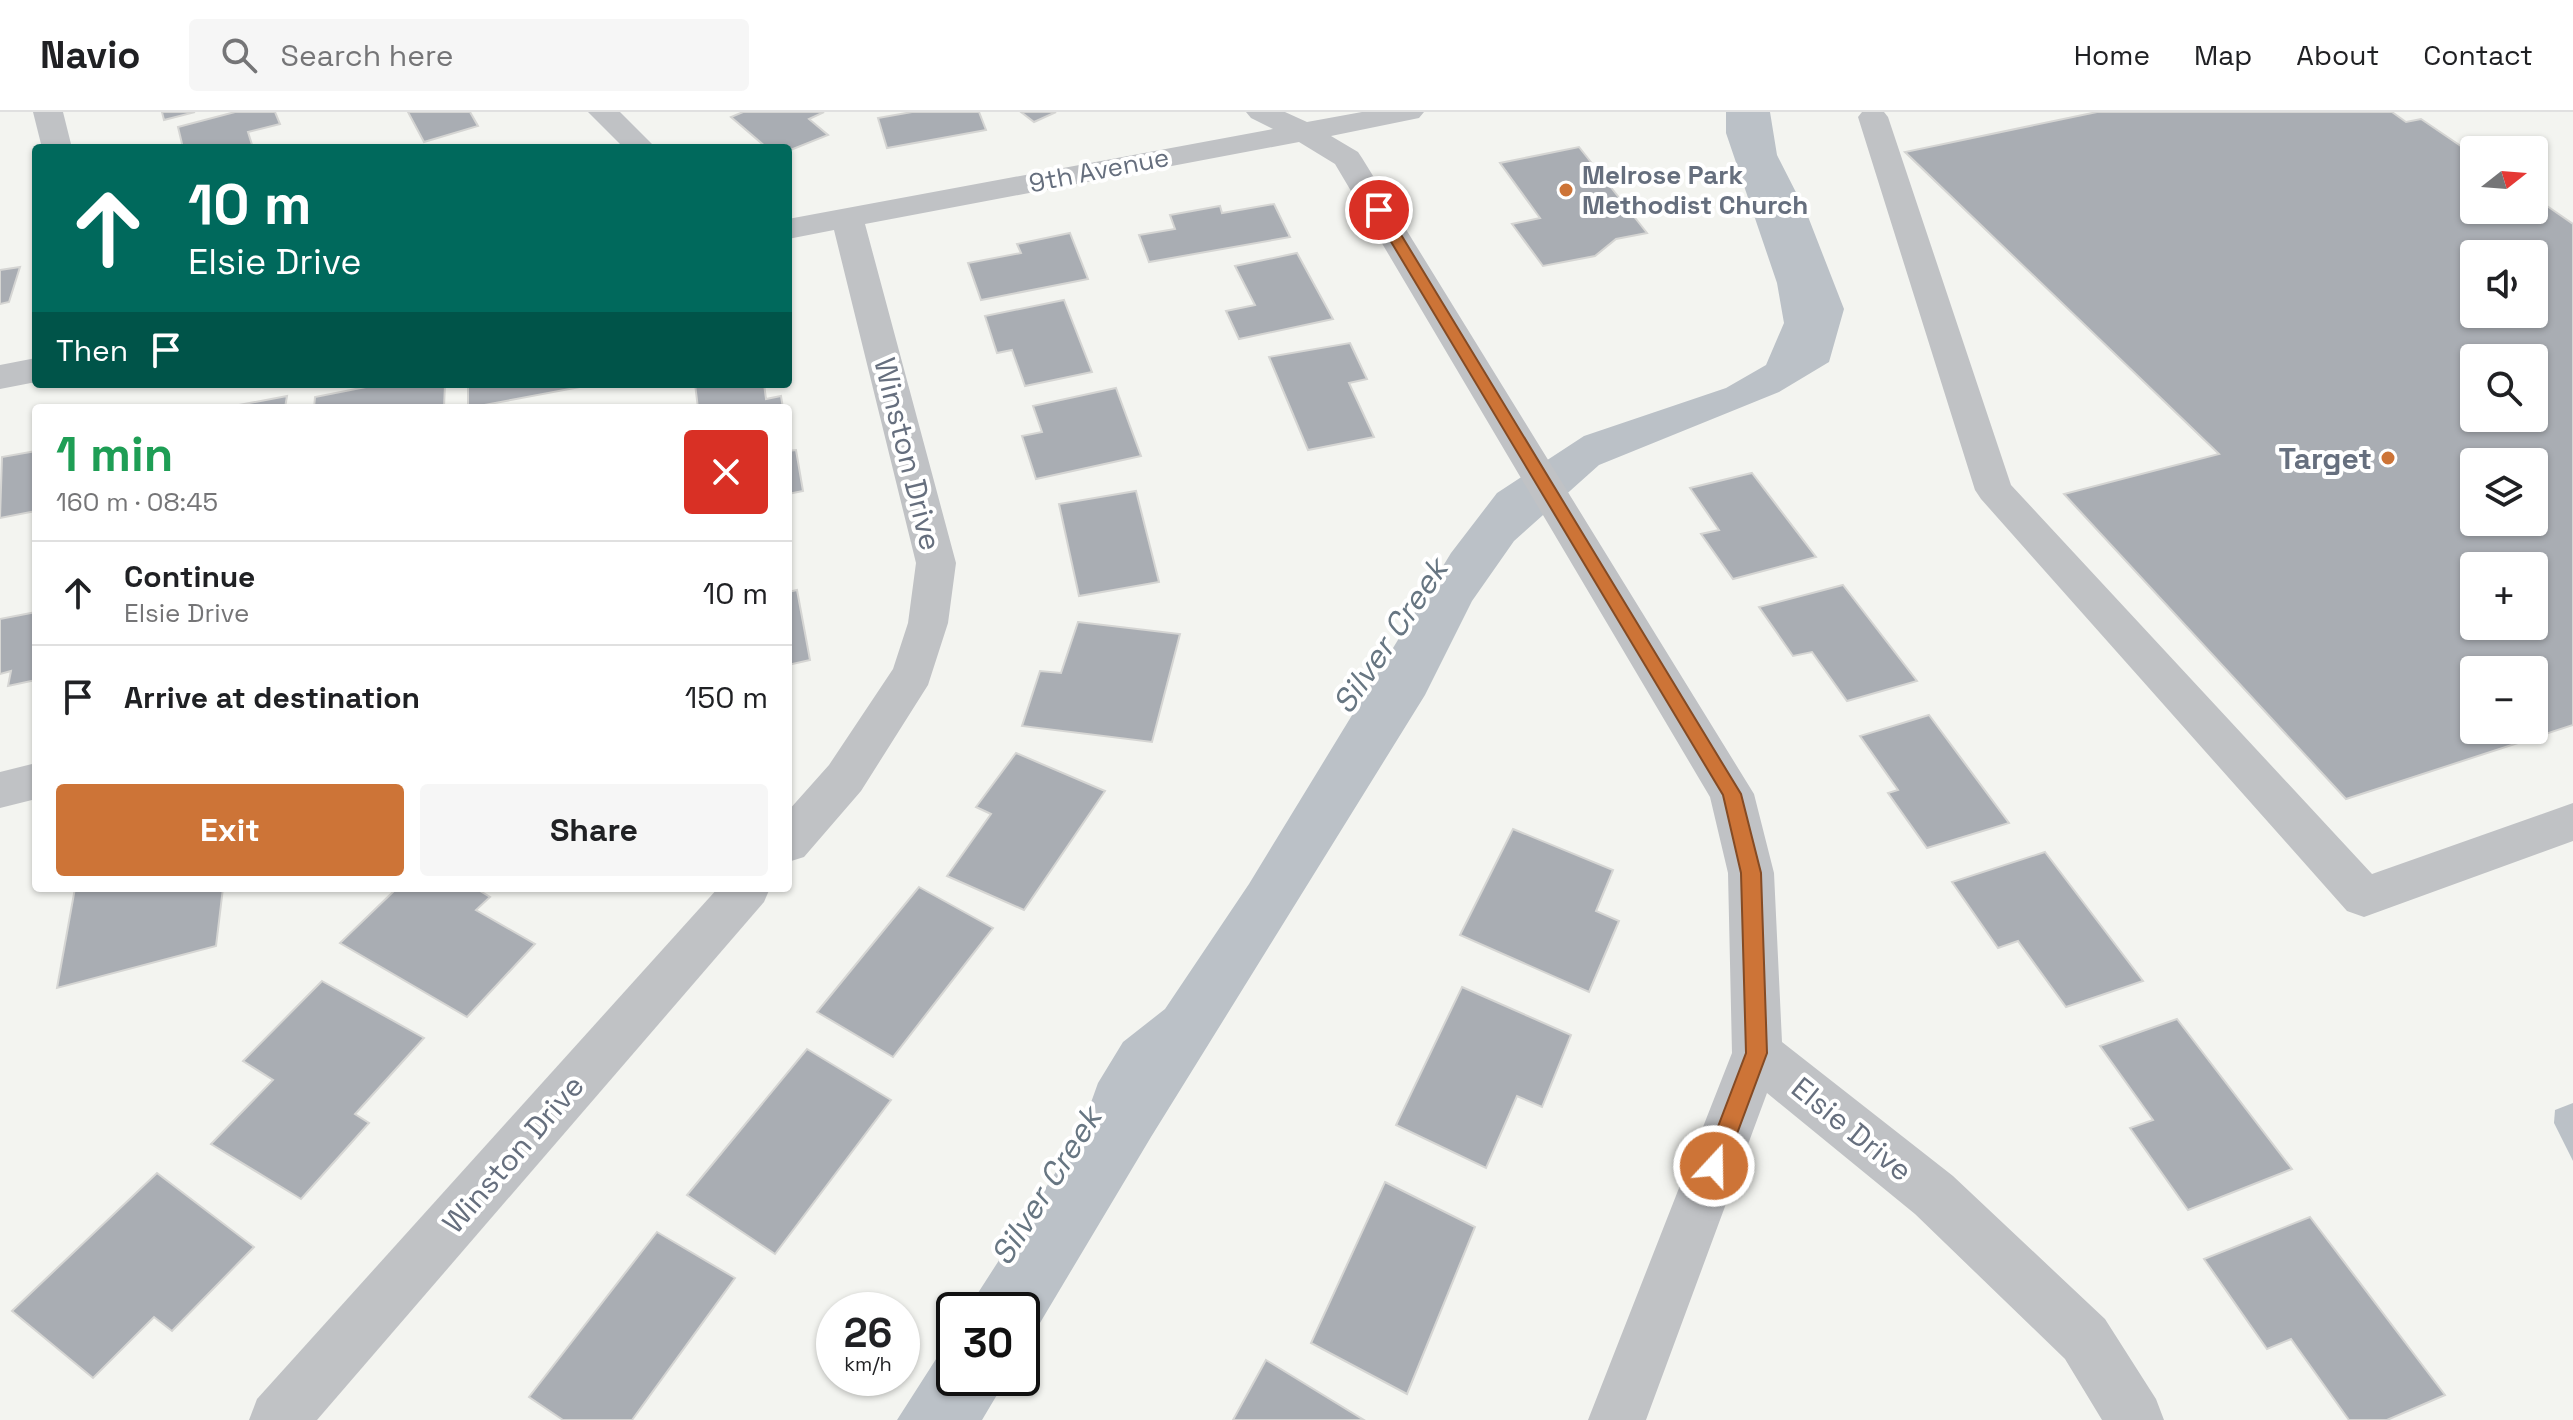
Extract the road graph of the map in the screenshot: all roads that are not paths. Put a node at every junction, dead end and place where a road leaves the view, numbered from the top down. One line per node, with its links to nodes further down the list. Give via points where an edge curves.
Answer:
1 (48, 112): 7 (street)
2 (603, 112): 8 (street)
3 (1261, 112): 6 (street)
4 (1409, 112): 6 (street, 9th Avenue)
5 (1879, 114): 15 (street, via 1994,490 2364,897)
6 (1304, 132): 9 (street, 9th Avenue); 18 (street, via 1347,158 1732,794 1751,873)
7 (56, 144)
8 (637, 144)
9 (847, 218): 10 (street, 9th Avenue); 16 (street, Winston Drive, via 936,563 928,623 913,673 845,778)
10 (792, 228)
11 (32, 371): 12 (street)
12 (0, 377)
13 (32, 782): 14 (street)
14 (0, 790)
15 (2573, 822)
16 (792, 838)
17 (740, 892): 19 (street, Winston Drive)
18 (1757, 1053): 20 (street); 21 (street, Elsie Drive, via 1934,1195 2085,1339)
19 (278, 1420)
20 (1617, 1420)
21 (2135, 1420)

